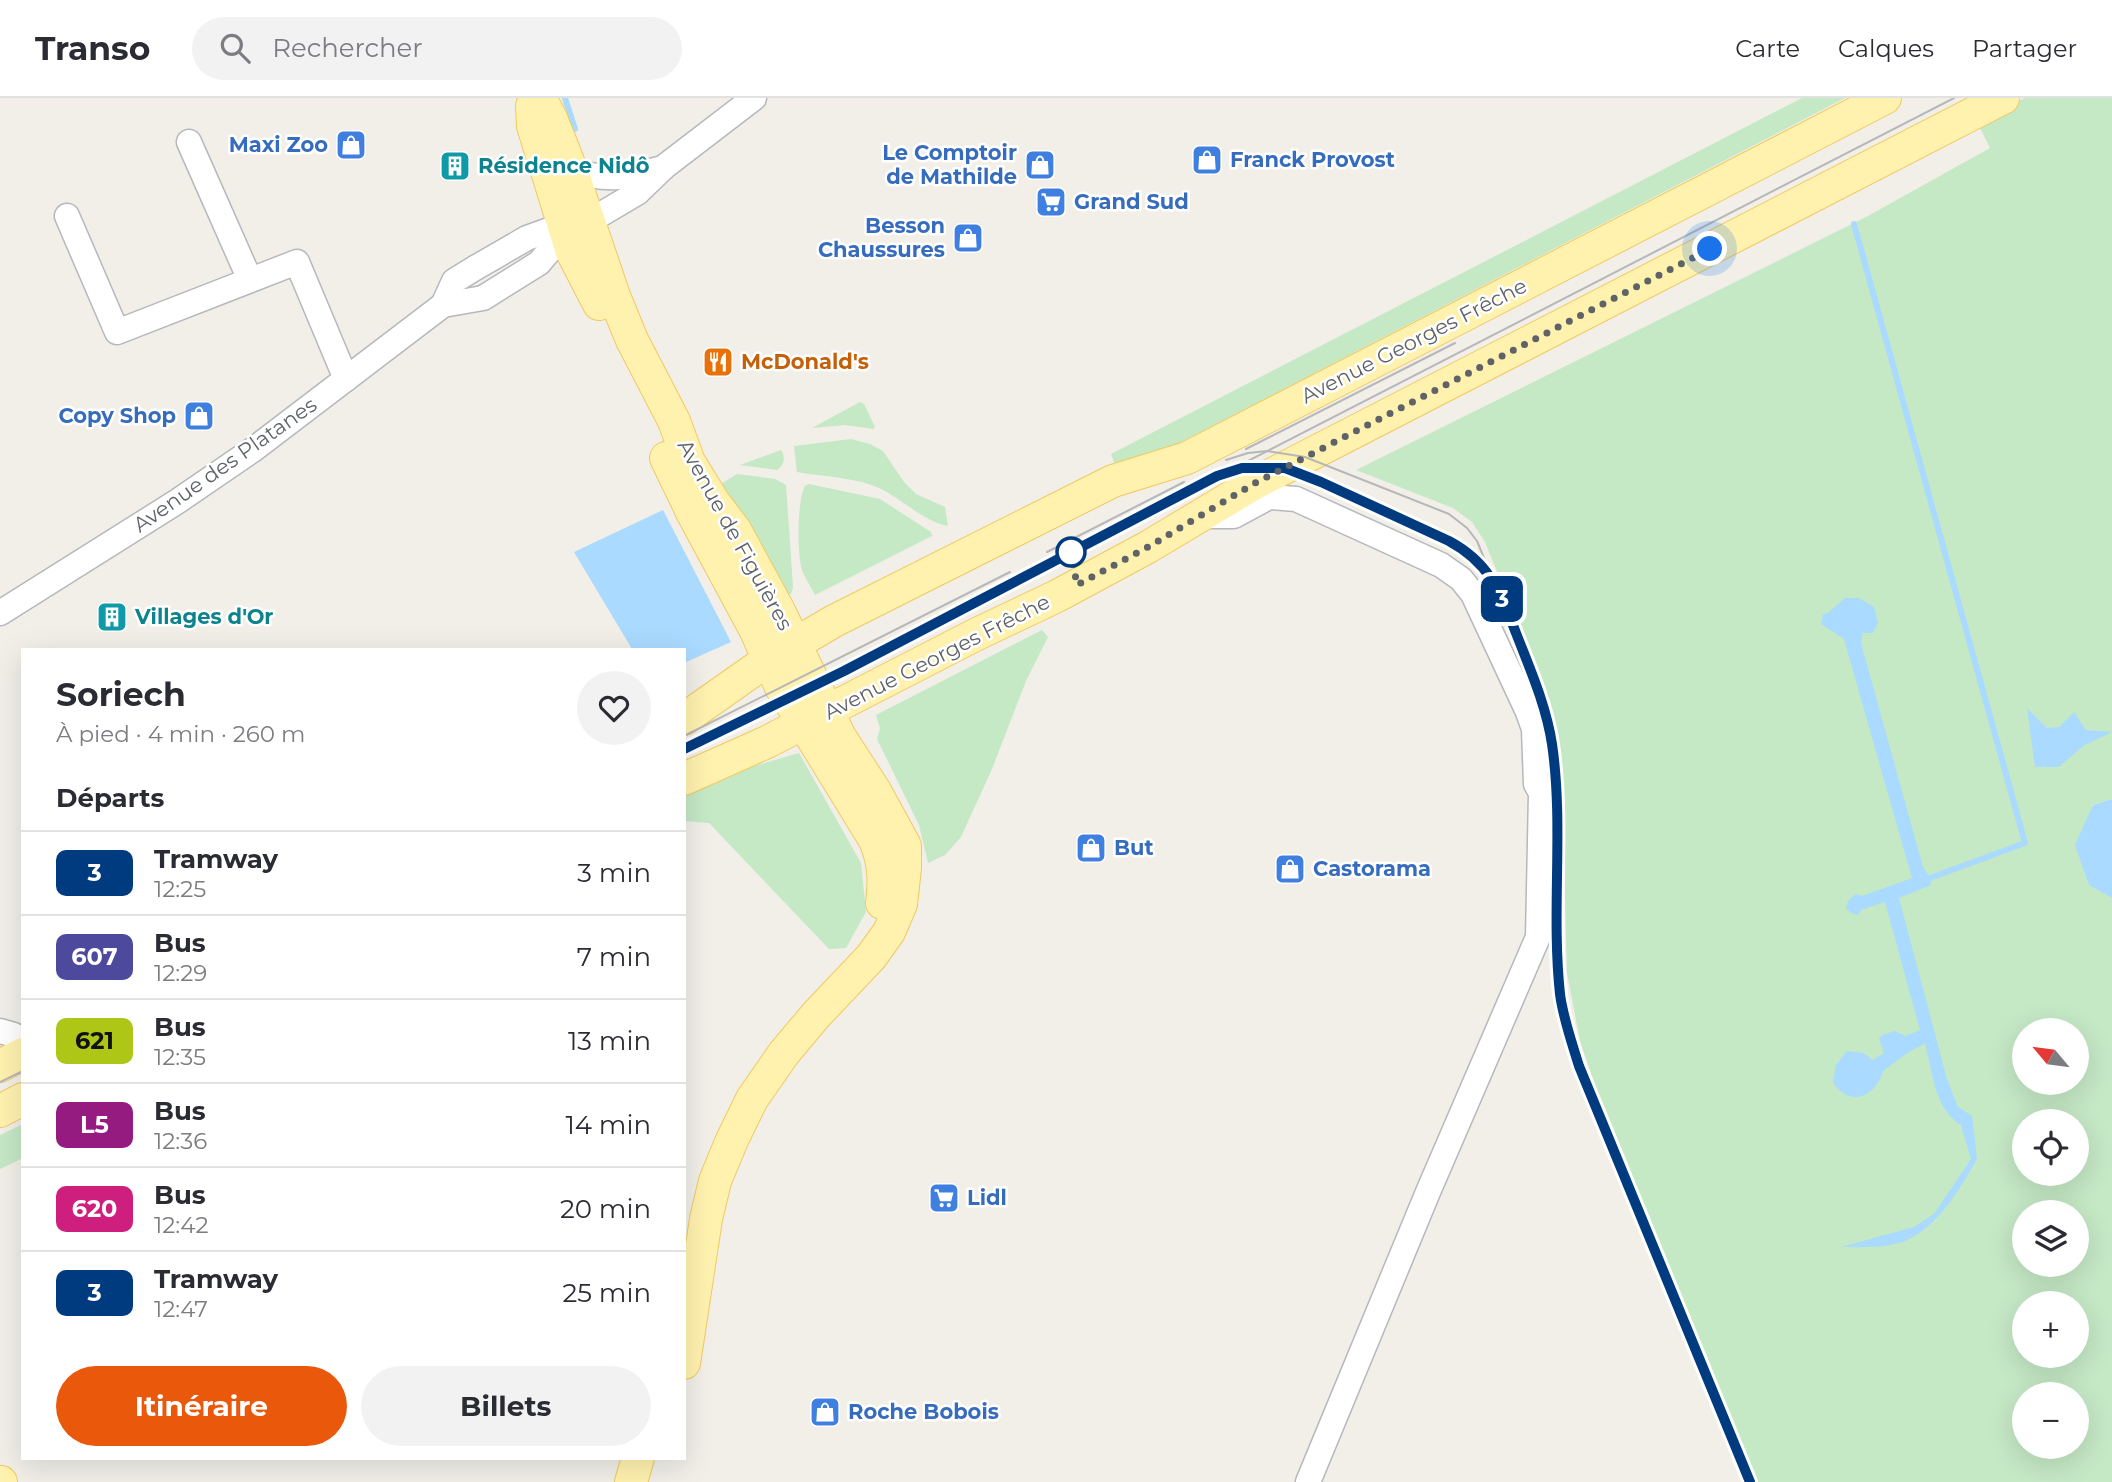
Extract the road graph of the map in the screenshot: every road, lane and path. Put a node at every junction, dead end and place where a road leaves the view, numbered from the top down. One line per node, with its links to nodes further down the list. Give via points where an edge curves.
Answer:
1 (532, 98): 10 (main road, Avenue de Figuières, via 533,126)
2 (540, 98): 8 (main road, Avenue de Figuières)
3 (754, 98): 7 (street)
4 (1885, 98): 15 (main road, Avenue Georges Frêche, via 1187,458 1113,481 834,621)
5 (2003, 98): 13 (main road, Avenue Georges Frêche)
6 (189, 142): 11 (street)
7 (664, 167): 8 (street, via 611,179); 10 (street, via 637,193)
8 (571, 169): 10 (main road, Avenue de Figuières)
9 (67, 216): 11 (street, via 117,331)
10 (577, 227): 12 (street, Avenue des Platanes, via 549,230 527,239 454,281 443,305); 15 (main road, Avenue de Figuières, via 572,252 703,507 748,615)
11 (250, 280): 12 (street, via 297,262)
12 (346, 379): 14 (street, Avenue des Platanes, via 178,501)
13 (1199, 516): 17 (main road, Avenue Georges Frêche, via 1057,596); 31 (street, via 1234,516 1269,497 1296,499 1441,565 1473,594 1534,729 1536,785 1541,793 1538,937)
14 (0, 613)
15 (782, 653): 16 (main road, Avenue Georges Frêche); 17 (main road, Avenue de Figuières)
16 (686, 718)
17 (815, 718): 18 (main road, Avenue Georges Frêche); 25 (main road, Avenue de Figuières, via 883,859 882,908 859,947 770,1045 738,1091 702,1174); 26 (main road, Avenue de Figuières, via 905,846 901,904 871,957 784,1053 752,1099 732,1140 706,1219)
18 (686, 778)
19 (0, 1031): 20 (street, via 14,1035)
20 (21, 1048)
21 (21, 1053): 22 (main road)
22 (0, 1066)
23 (21, 1100): 24 (main road)
24 (0, 1111)
25 (686, 1249)
26 (686, 1350)
27 (637, 1460): 29 (main road)
28 (656, 1460): 30 (main road)
29 (631, 1482)
30 (652, 1482)
31 (1308, 1482)

